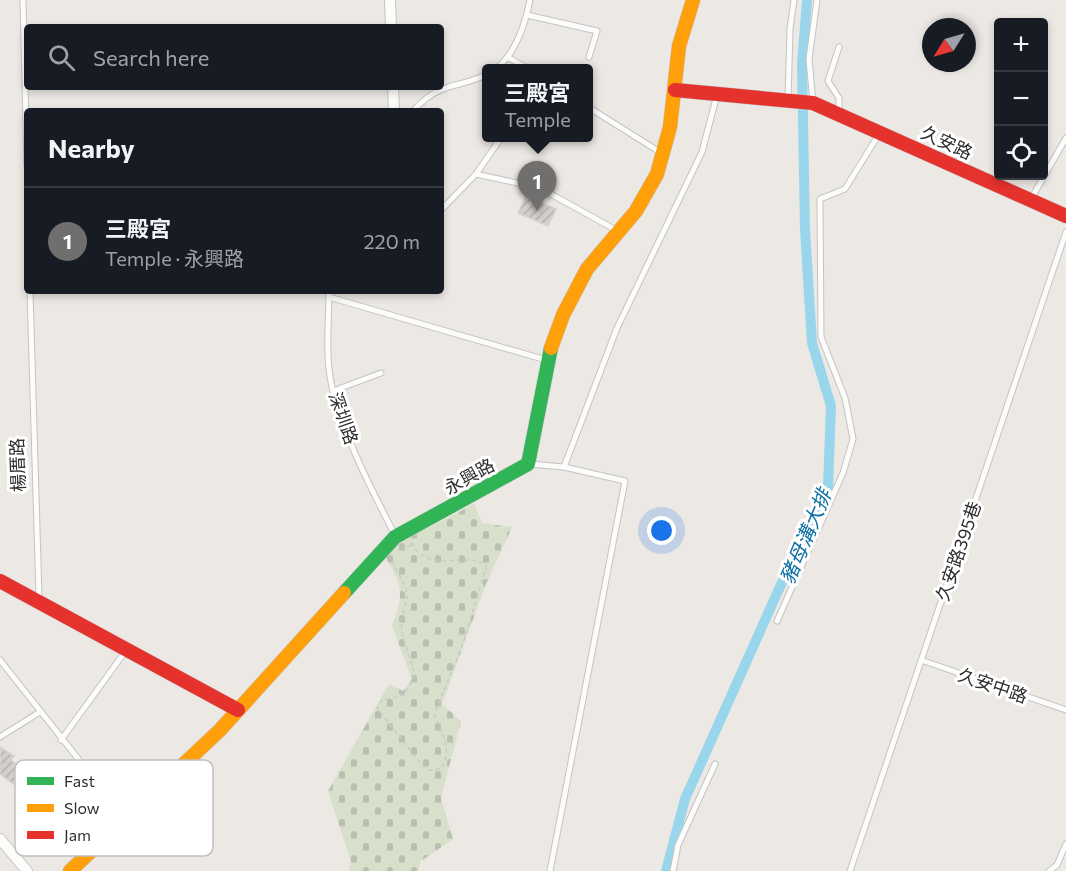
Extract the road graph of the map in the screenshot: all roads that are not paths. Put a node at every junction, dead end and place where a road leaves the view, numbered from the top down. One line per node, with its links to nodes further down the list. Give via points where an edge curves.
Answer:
1 (23, 0): 9 (lane)
2 (390, 0): 8 (street)
3 (530, 0): 7 (lane)
4 (693, 0): 20 (street, via 676,59)
5 (794, 0): 22 (lane)
6 (817, 0): 23 (lane, via 809,58)
7 (527, 15): 11 (lane, via 597,32); 12 (lane)
8 (391, 24)
9 (24, 41)
10 (839, 47): 28 (lane, via 828,81 839,98)
11 (589, 57)
12 (509, 58): 13 (lane); 14 (lane)
13 (502, 64)
14 (519, 64)
15 (482, 77): 16 (lane)
16 (444, 88)
17 (25, 90): 24 (lane)
18 (393, 90): 25 (street)
19 (436, 90): 26 (lane)
20 (675, 90): 21 (street, 久安路); 32 (street)
21 (717, 94): 22 (street, 久安路); 45 (lane, via 702,152 617,328)
22 (788, 100): 23 (street, 久安路)
23 (813, 103): 28 (street, 久安路)
24 (26, 108)
25 (394, 108)
26 (416, 108)
27 (593, 110): 32 (lane)
28 (839, 113): 29 (street, 久安路)
29 (880, 131): 34 (street, 久安路); 49 (lane, via 846,189 820,199 821,337 845,398 853,439 843,473)
30 (1066, 138): 34 (lane)
31 (498, 142): 33 (lane)
32 (664, 155): 37 (street, via 649,192)
33 (476, 174): 35 (lane); 37 (lane, via 540,188)
34 (1030, 200): 36 (street, 久安路)
35 (444, 207)
36 (1066, 216)
37 (618, 231): 41 (street, via 587,269 557,323)
38 (1066, 232): 52 (lane, 久安路395巷)
39 (30, 294): 48 (lane, 楊厝路)
40 (329, 294): 41 (lane); 43 (lane, 深圳路, via 329,369)
41 (546, 360): 44 (street)
42 (381, 373): 43 (lane)
43 (333, 391): 46 (lane, 深圳路)
44 (528, 464): 45 (lane); 46 (street, 永興路)
45 (564, 467): 66 (lane, via 625,481)
46 (391, 541): 53 (street, 永興路)
47 (0, 581): 48 (street)
48 (39, 602): 50 (street)
49 (777, 621)
50 (128, 648): 53 (street); 57 (lane)
51 (0, 660): 55 (lane)
52 (921, 660): 54 (lane, 久安中路); 68 (lane, 久安路395巷)
53 (237, 710): 59 (street, 永興路)
54 (1066, 710)
55 (40, 712): 56 (lane); 57 (lane)
56 (0, 737)
57 (62, 740): 58 (lane)
58 (78, 760)
59 (186, 760)
60 (715, 764): 67 (lane, via 678,845)
61 (0, 839): 64 (street)
62 (1066, 844): 69 (lane, via 1057,865)
63 (86, 856): 65 (street, 永興路)
64 (27, 871)
65 (70, 871)
66 (550, 871)
67 (673, 871)
68 (850, 871)
69 (1049, 871)

